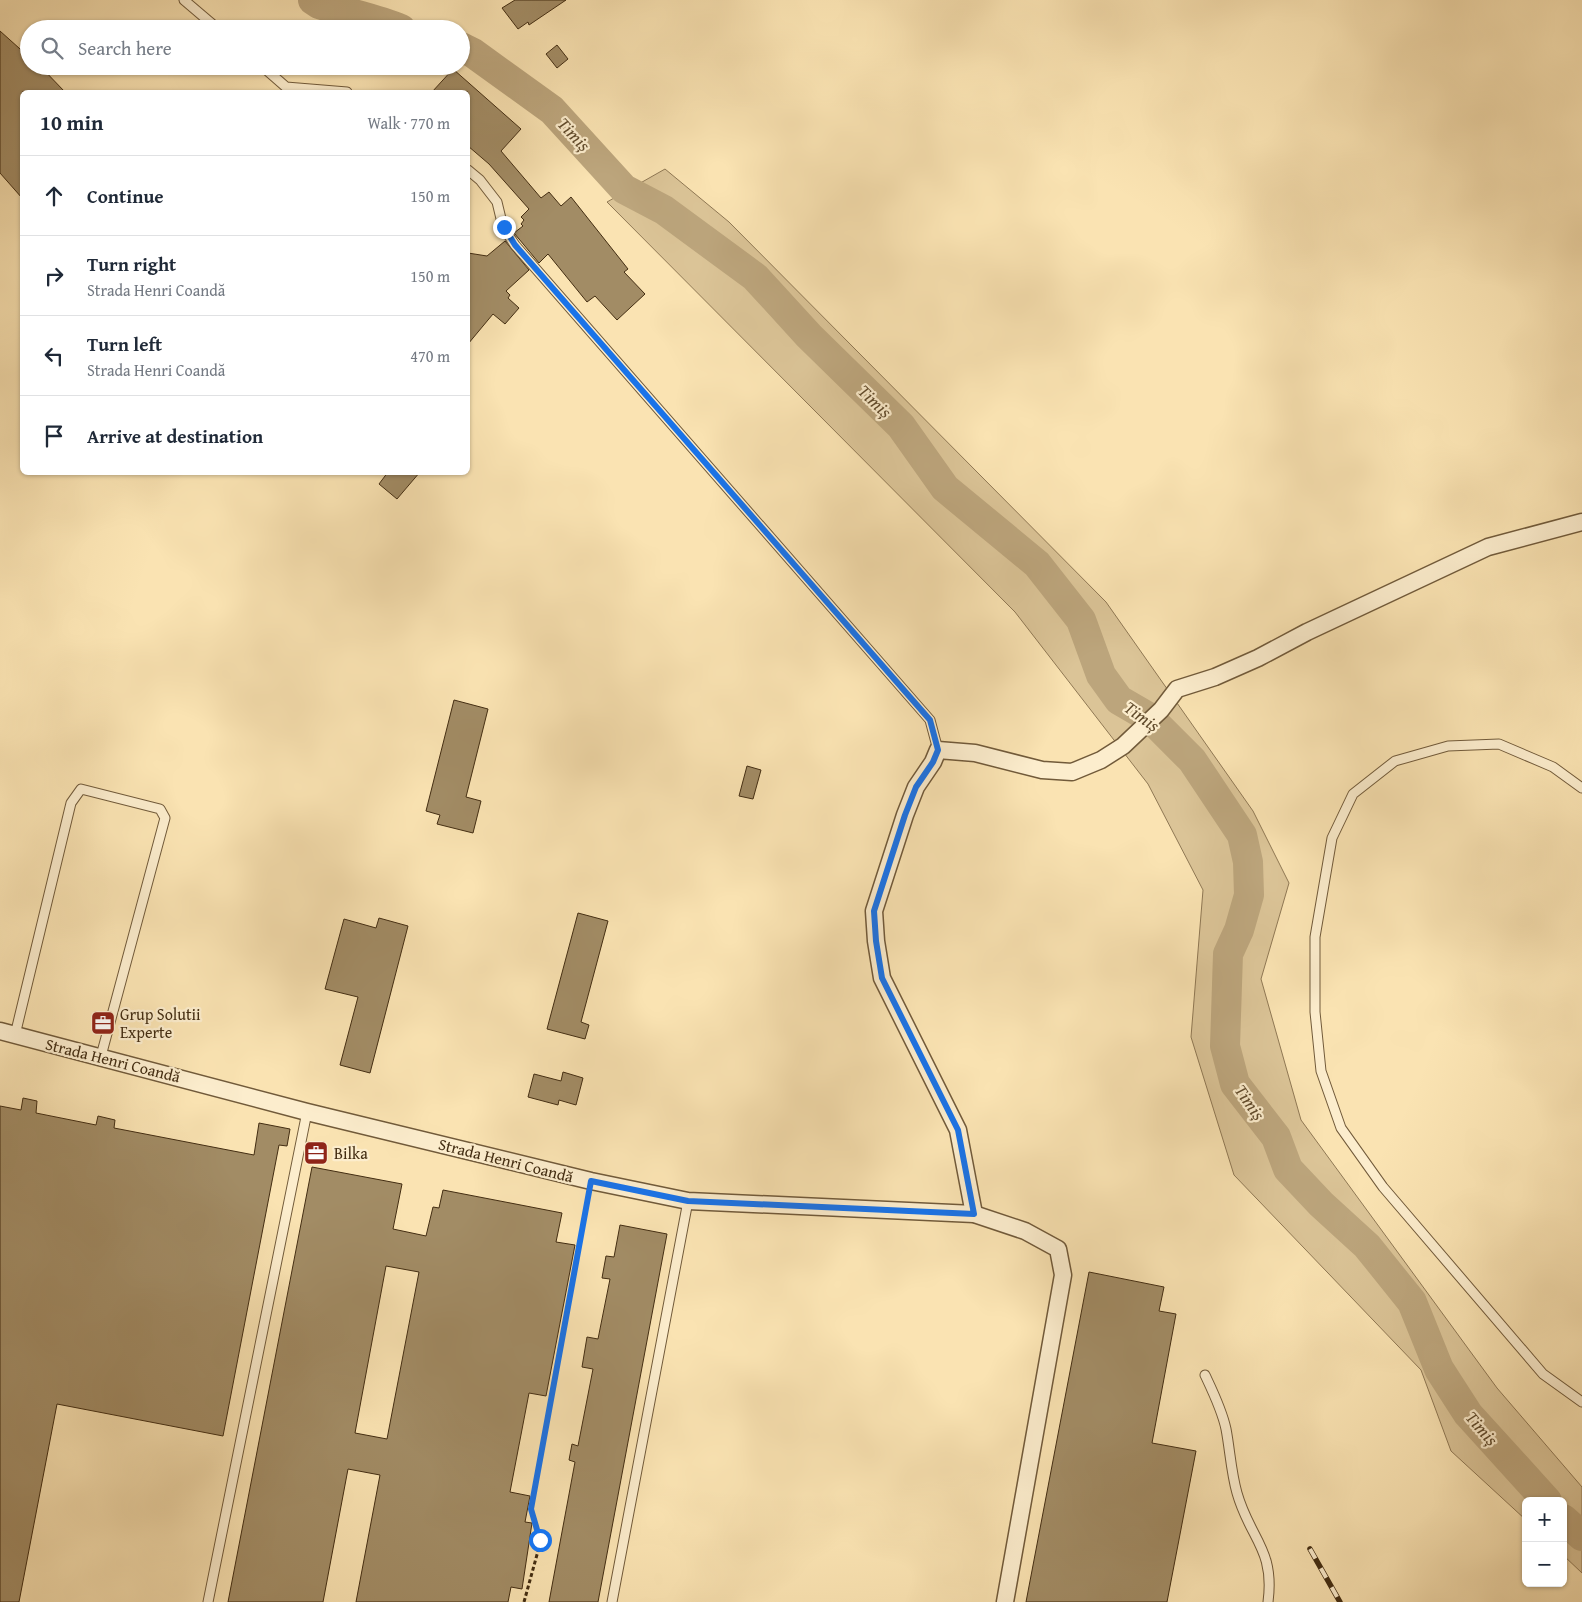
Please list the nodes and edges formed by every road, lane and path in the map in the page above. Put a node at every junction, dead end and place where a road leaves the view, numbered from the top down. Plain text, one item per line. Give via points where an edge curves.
1 (184, 0) edge
2 (207, 20) edge
3 (272, 75) edge
4 (323, 90) edge
5 (470, 172) edge
6 (1582, 522) edge
7 (938, 750) junction
8 (1582, 788) edge
9 (8, 1034) edge
10 (100, 1056) junction
11 (307, 1112) junction
12 (591, 1181) junction
13 (688, 1201) junction
14 (974, 1214) junction
15 (1205, 1375) dead end
16 (1582, 1402) edge
17 (208, 1602) edge
18 (524, 1602) edge
19 (612, 1602) edge
20 (1005, 1602) edge
21 (1268, 1602) edge

1 - 2 lane
3 - 4 lane via 286,87
5 - 7 lane via 497,202 504,227 515,245 930,720
6 - 7 street via 1488,548 1258,658 1177,689 1161,710 1124,746 1072,772 1042,770 975,753
7 - 14 street via 916,787 874,911 876,941 882,978 958,1130
8 - 16 lane via 1553,767 1498,744 1448,746 1395,760 1353,794 1332,838 1315,937 1315,1012 1322,1071 1340,1128 1382,1187 1543,1374
9 - 10 street, Strada Henri Coandă
9 - 10 lane via 71,802 81,789 160,809 165,818
10 - 11 street, Strada Henri Coandă
11 - 12 street, Strada Henri Coandă
11 - 17 lane
12 - 13 street, Strada Henri Coandă
12 - 18 path via 531,1509 540,1540
13 - 14 street, Strada Henri Coandă
13 - 19 lane
14 - 20 street, Strada Henri Coandă via 1025,1231 1058,1249 1063,1274
15 - 21 lane via 1225,1427 1236,1492 1269,1567

